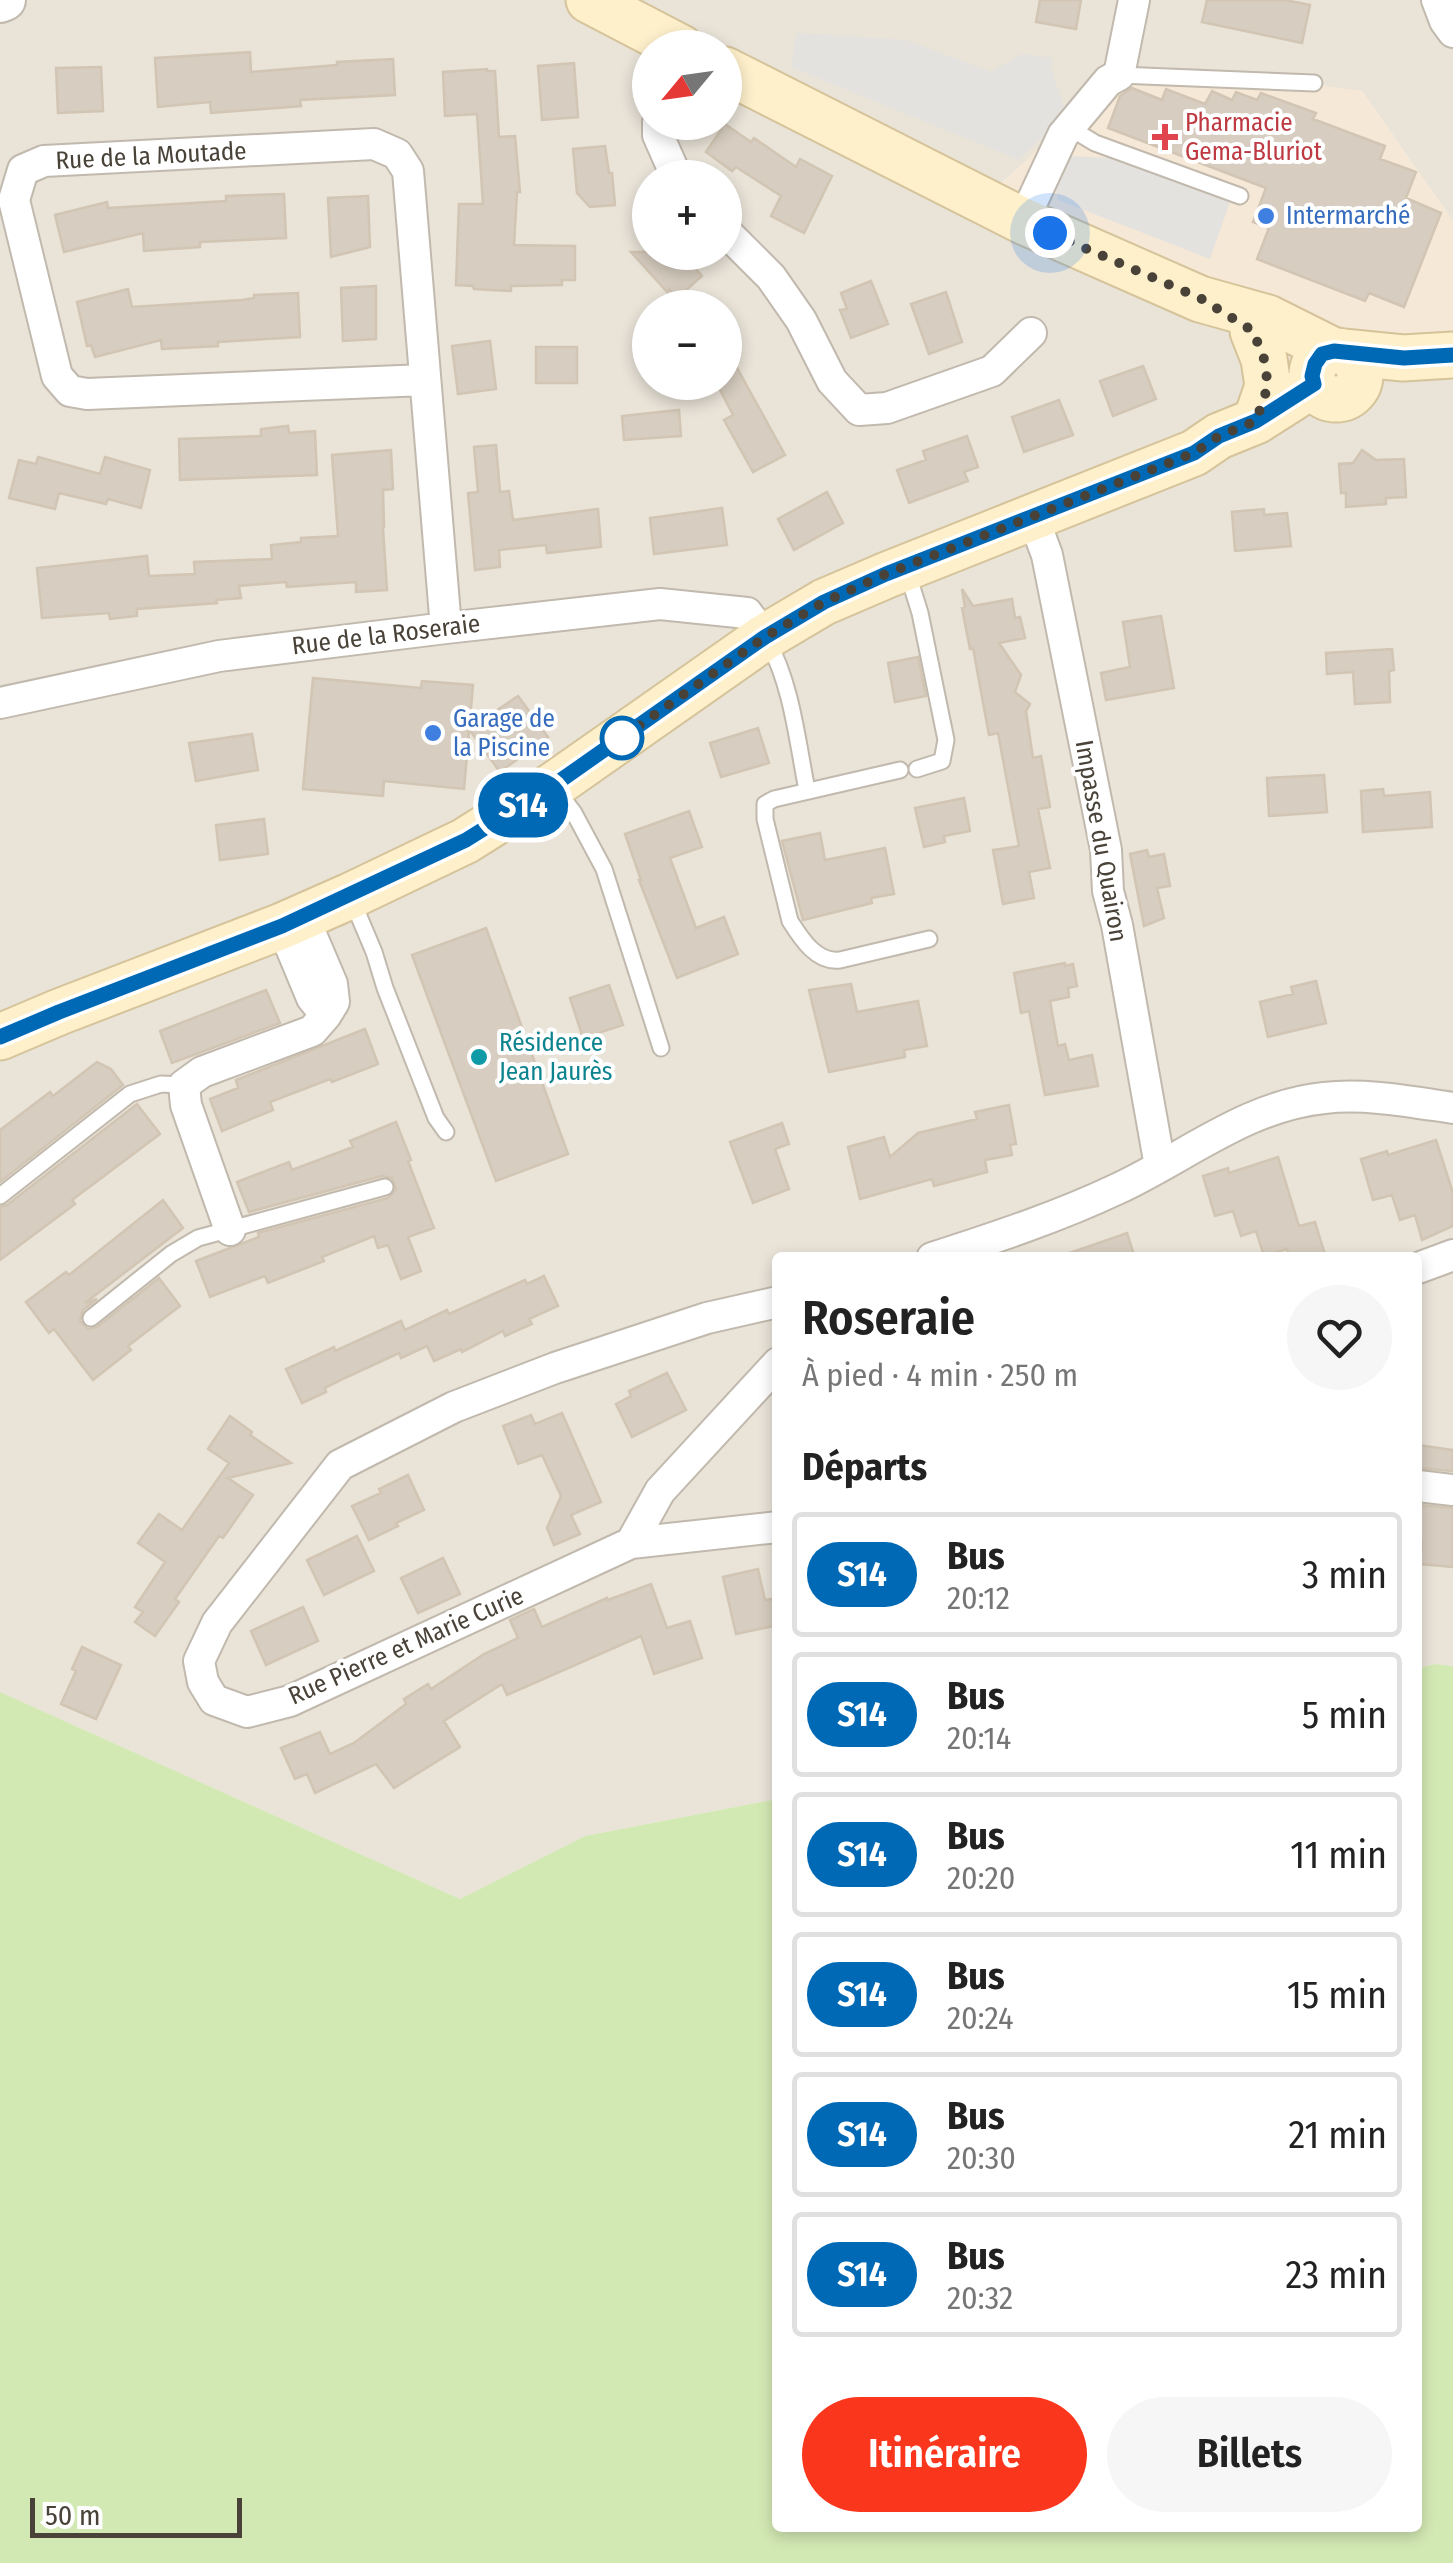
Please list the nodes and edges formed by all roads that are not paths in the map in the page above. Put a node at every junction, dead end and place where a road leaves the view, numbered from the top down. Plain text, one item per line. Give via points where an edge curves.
1 (589, 0) edge
2 (1134, 0) edge
3 (1436, 0) edge
4 (644, 30) edge
5 (1453, 32) edge
6 (1119, 74) junction
7 (742, 79) edge
8 (1314, 82) dead end
9 (1070, 128) junction
10 (1240, 196) dead end
11 (1023, 221) junction
12 (742, 247) edge
13 (1200, 298) junction
14 (1253, 331) junction
15 (1031, 333) dead end
16 (1453, 356) edge
17 (1453, 373) edge
18 (1331, 374) junction
19 (425, 380) junction
20 (1256, 421) junction
21 (1194, 453) junction
22 (1033, 517) junction
23 (906, 567) junction
24 (446, 628) junction
25 (765, 637) junction
26 (0, 703) edge
27 (554, 785) junction
28 (807, 790) junction
29 (350, 896) junction
30 (292, 921) junction
31 (928, 938) dead end
32 (0, 1038) edge
33 (662, 1048) dead end
34 (184, 1086) junction
35 (1453, 1108) edge
36 (446, 1132) dead end
37 (1160, 1166) junction
38 (385, 1187) dead end
39 (0, 1196) edge
40 (230, 1230) junction
41 (949, 1252) edge
42 (1453, 1255) edge
43 (1422, 1267) edge
44 (772, 1303) edge
45 (91, 1318) dead end
46 (772, 1370) edge
47 (1422, 1486) edge
48 (1453, 1490) edge
49 (772, 1528) edge
50 (632, 1543) junction

1 - 4 main road
2 - 6 street
3 - 5 street
6 - 8 lane
6 - 9 street
7 - 11 main road
9 - 10 lane
9 - 11 street
11 - 13 main road
12 - 15 street via 772,277 832,381 858,410 888,408 992,372
13 - 14 main road
13 - 18 main road via 1268,318
14 - 18 main road
14 - 20 main road via 1268,386
16 - 18 main road via 1404,358
17 - 18 main road via 1417,380
18 - 20 main road
18 - 21 main road via 1298,418 1265,436
19 - 19 street, Rue de la Moutade via 408,172 397,154 374,144 44,161 23,170 14,200 57,376 70,391
19 - 24 street, Rue de la Moutade
20 - 21 main road
21 - 22 main road
22 - 23 main road
22 - 37 street, Impasse du Quairon via 1047,555 1106,850
23 - 25 main road via 824,602
23 - 28 lane via 946,740 942,761
24 - 25 street, Rue de la Roseraie via 660,604 747,613
24 - 26 street, Rue de la Roseraie via 219,656
25 - 27 main road
25 - 28 lane via 785,681
27 - 29 main road via 466,840
27 - 33 lane via 604,869
28 - 31 lane via 765,804 790,922 799,936 828,962
29 - 30 main road
29 - 36 lane
30 - 32 main road
30 - 34 street via 312,998 326,1015 312,1031 202,1072
34 - 39 lane via 160,1084 130,1094
34 - 40 street
35 - 37 street via 1324,1098 1217,1132
37 - 41 street via 1044,1219
38 - 40 lane
40 - 45 lane via 171,1254
42 - 43 street
44 - 50 street, Rue Pierre et Marie Curie via 555,1368 454,1407 340,1465 217,1623 199,1661 204,1682 214,1700 247,1712 290,1701
46 - 50 street via 660,1491
47 - 48 street
49 - 50 street, Rue Pierre et Marie Curie

